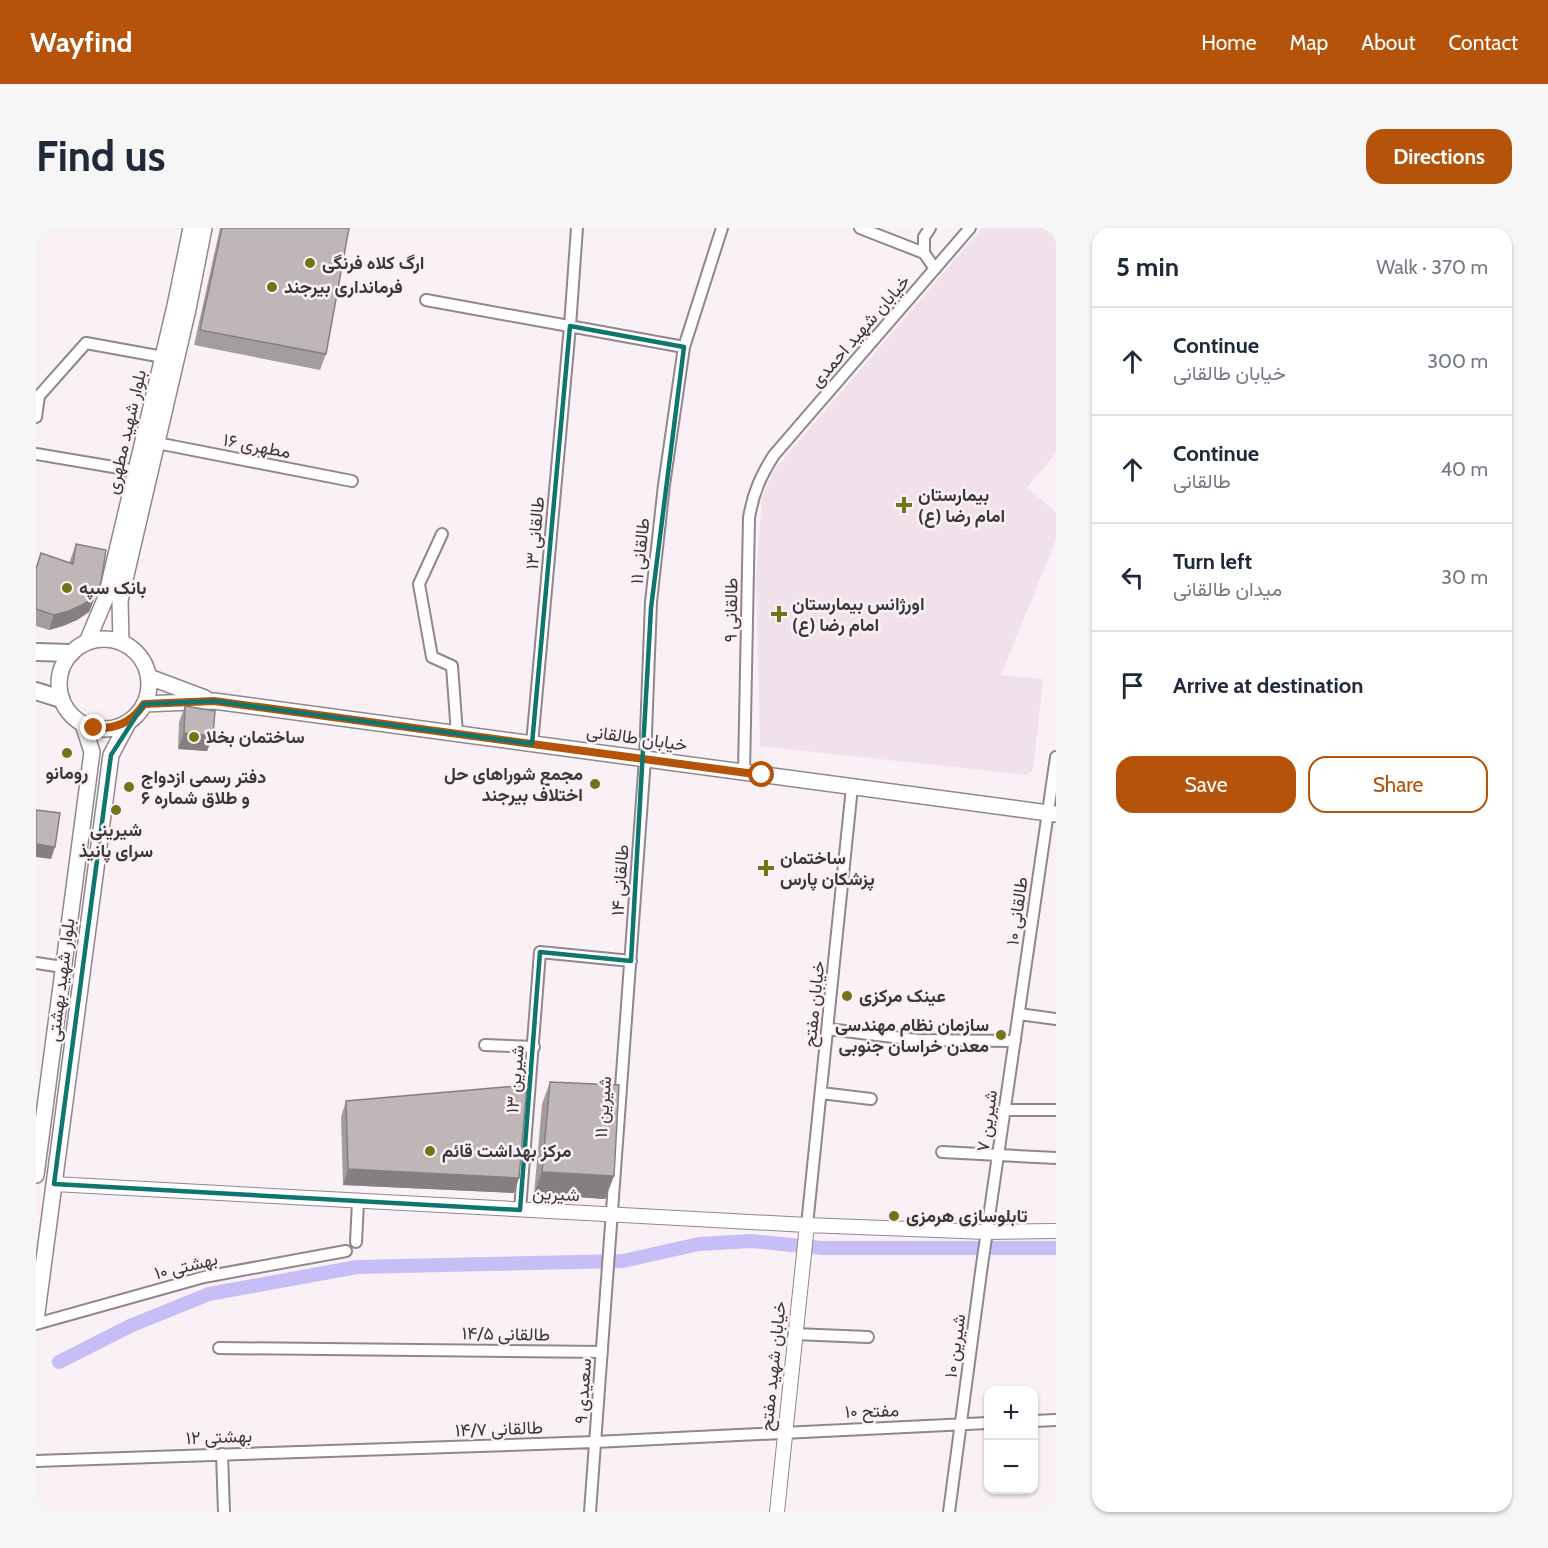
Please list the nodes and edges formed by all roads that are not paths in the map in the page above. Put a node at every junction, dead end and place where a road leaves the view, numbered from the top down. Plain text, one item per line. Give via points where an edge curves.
1 (191, 228) edge
2 (204, 228) edge
3 (577, 228) edge
4 (722, 228) edge
5 (860, 228) edge
6 (930, 228) edge
7 (970, 228) edge
8 (924, 254) junction
9 (935, 269) junction
10 (426, 300) dead end
11 (570, 326) junction
12 (684, 347) junction
13 (164, 357) junction
14 (36, 417) edge
15 (157, 443) junction
16 (36, 454) edge
17 (774, 455) joint
18 (137, 471) junction
19 (352, 481) dead end
20 (442, 534) dead end
21 (87, 642) junction
22 (121, 642) junction
23 (36, 652) edge
24 (71, 653) junction
25 (148, 677) junction
26 (36, 691) edge
27 (61, 699) junction
28 (214, 701) junction
29 (144, 704) junction
30 (129, 721) junction
31 (83, 724) junction
32 (457, 734) junction
33 (532, 744) junction
34 (1056, 757) edge
35 (645, 759) junction
36 (744, 772) junction
37 (852, 787) junction
38 (1052, 814) edge
39 (631, 961) junction
40 (36, 963) edge
41 (63, 967) junction
42 (628, 1003) joint
43 (1019, 1014) junction
44 (1056, 1019) edge
45 (828, 1029) junction
46 (1015, 1041) junction
47 (485, 1045) dead end
48 (534, 1047) junction
49 (821, 1093) junction
50 (871, 1098) dead end
51 (1005, 1110) junction
52 (1056, 1110) edge
53 (942, 1152) dead end
54 (998, 1155) junction
55 (1056, 1158) edge
56 (36, 1175) edge
57 (54, 1184) junction
58 (358, 1202) junction
59 (520, 1210) junction
60 (612, 1214) junction
61 (807, 1225) junction
62 (1056, 1231) edge
63 (987, 1232) junction
64 (356, 1242) dead end
65 (610, 1244) joint
66 (346, 1251) dead end
67 (981, 1272) joint
68 (36, 1322) edge
69 (794, 1334) junction
70 (868, 1337) dead end
71 (219, 1348) dead end
72 (602, 1352) junction
73 (1056, 1420) edge
74 (1038, 1421) edge
75 (984, 1423) edge
76 (961, 1424) junction
77 (785, 1432) junction
78 (693, 1437) joint
79 (595, 1442) junction
80 (403, 1449) joint
81 (222, 1454) junction
82 (36, 1461) edge
83 (224, 1512) edge
84 (590, 1512) edge
85 (777, 1512) edge
86 (949, 1512) edge

1 - 13 main road, بلوار شهید مطهری
2 - 15 main road, بلوار شهید مطهری
3 - 11 street, طالقانی ۱۳
4 - 12 street, طالقانی ۱۱
5 - 8 street
6 - 8 street via 924,237
7 - 9 street, خیابان شهید احمدی
8 - 9 street
9 - 17 street, خیابان شهید احمدی
10 - 11 street
11 - 12 street
11 - 33 street, طالقانی ۱۳
12 - 35 street, طالقانی ۱۱ via 651,608
13 - 14 street via 86,343 39,396
13 - 18 main road, بلوار شهید مطهری
15 - 19 street, مطهری ۱۶
15 - 22 main road, بلوار شهید مطهری via 120,601
16 - 18 street
17 - 36 street, طالقانی ۹ via 752,495 749,518
18 - 21 main road, بلوار شهید مطهری via 106,597
20 - 32 street via 419,584 432,657 452,666
21 - 22 main road
21 - 24 main road
22 - 25 main road via 140,656
23 - 24 main road
24 - 27 main road via 59,675
25 - 28 main road
25 - 29 main road
26 - 27 main road
27 - 31 main road
28 - 29 main road
28 - 32 main road, خیابان طالقانی
29 - 30 main road
30 - 31 main road via 106,729
30 - 57 main road, بلوار شهید بهشتی via 111,755
31 - 41 main road, بلوار شهید بهشتی via 92,752
32 - 33 main road, خیابان طالقانی
33 - 35 main road, خیابان طالقانی
34 - 38 street, طالقانی ۱۰
35 - 36 main road, خیابان طالقانی
35 - 39 street, طالقانی ۱۴
36 - 37 main road, خیابان طالقانی
37 - 38 main road, خیابان طالقانی
37 - 45 street, خیابان مفتح
38 - 43 street, طالقانی ۱۰
39 - 42 street, طالقانی ۱۴
39 - 48 street, شیرین ۱۳ via 540,952
40 - 41 street
41 - 56 main road, بلوار شهید بهشتی
42 - 60 street, شیرین ۱۱
43 - 44 street
43 - 46 street, شیرین ۷
45 - 46 street via 918,1040
45 - 49 street, خیابان مفتح
46 - 51 street, شیرین ۷
47 - 48 street
48 - 59 street, شیرین ۱۳
49 - 50 street
49 - 61 street, خیابان مفتح
51 - 52 street
51 - 54 street, شیرین ۷
53 - 54 street
54 - 55 street
54 - 63 street, شیرین ۷
57 - 58 street, شیرین
57 - 68 main road, بلوار شهید بهشتی
58 - 59 street, شیرین
58 - 64 street
59 - 60 street, شیرین
60 - 61 street, شیرین
60 - 65 street, شیرین ۱۱
61 - 63 street, شیرین
61 - 69 street, خیابان شهید مفتح
62 - 63 street, شیرین
63 - 67 street, شیرین ۷
65 - 72 street, سعیدی ۹
66 - 68 street, بهشتی ۱۰ via 204,1277
67 - 76 street, شیرین ۱۰
69 - 70 street
69 - 77 street, خیابان شهید مفتح
71 - 72 street, طالقانی ۱۴/۵
72 - 79 street, سعیدی ۹
73 - 74 street
75 - 76 street, مفتح ۱۰
76 - 77 street, مفتح ۱۰
76 - 86 street, شیرین ۱۰
77 - 78 street, مفتح ۱۰
77 - 85 street, خیابان شهید مفتح
78 - 79 street, طالقانی ۱۴/۷
79 - 80 street, طالقانی ۱۴/۷
79 - 84 street, سعیدی ۹
80 - 81 street, بهشتی ۱۲
81 - 82 street, بهشتی ۱۲
81 - 83 street

